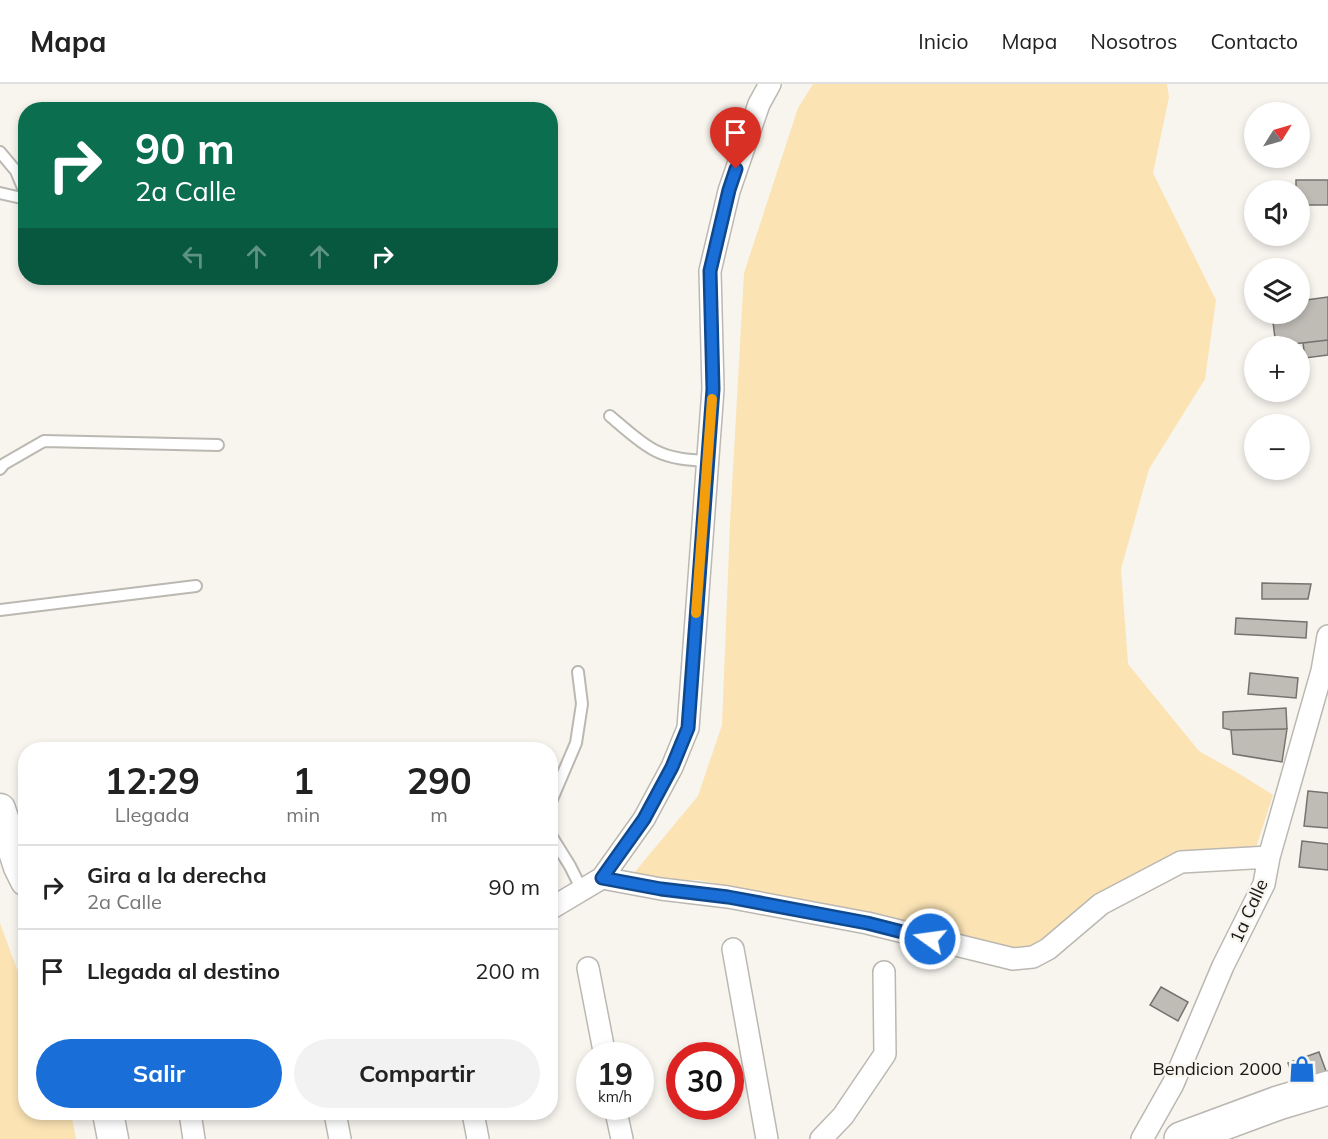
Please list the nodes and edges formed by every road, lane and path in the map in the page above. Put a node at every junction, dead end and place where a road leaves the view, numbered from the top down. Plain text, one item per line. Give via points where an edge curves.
1 (770, 84) edge
2 (0, 152) edge
3 (18, 176) edge
4 (0, 193) edge
5 (18, 196) edge
6 (610, 416) dead end
7 (218, 445) dead end
8 (707, 461) junction
9 (0, 469) edge
10 (196, 586) dead end
11 (0, 610) edge
12 (1328, 636) edge
13 (1325, 671) edge
14 (578, 672) dead end
15 (558, 785) edge
16 (0, 808) edge
17 (558, 847) edge
18 (1269, 857) junction
19 (18, 864) edge
20 (602, 878) junction
21 (582, 890) junction
22 (558, 904) edge
23 (733, 949) dead end
24 (588, 968) dead end
25 (884, 972) dead end
26 (602, 1042) edge
27 (1328, 1088) edge
28 (109, 1120) edge
29 (191, 1120) edge
30 (336, 1120) edge
31 (474, 1120) edge
32 (618, 1120) edge
33 (113, 1139) edge
34 (194, 1139) edge
35 (340, 1139) edge
36 (478, 1139) edge
37 (622, 1139) edge
38 (768, 1139) edge
39 (821, 1139) edge
40 (1142, 1139) edge
41 (1181, 1139) edge

1 - 8 street via 759,104 729,190 710,271 713,389
2 - 3 lane
4 - 5 lane
6 - 8 lane via 655,451
7 - 9 lane via 44,441
8 - 20 street via 688,728 644,819
10 - 11 lane
12 - 13 street, 1a Calle
13 - 18 street, 1a Calle
14 - 15 lane via 582,704 576,743
16 - 19 main road
17 - 21 lane
18 - 20 street via 1181,862 1101,904 1048,949 1033,957 1013,959 867,923
18 - 40 street, 1a Calle via 1264,884 1223,966 1173,1084
20 - 21 street
21 - 22 street
23 - 38 street
24 - 26 street
25 - 39 street via 885,1054 843,1116
27 - 41 main road
28 - 33 main road
29 - 34 street
30 - 35 street
31 - 36 street
32 - 37 street

